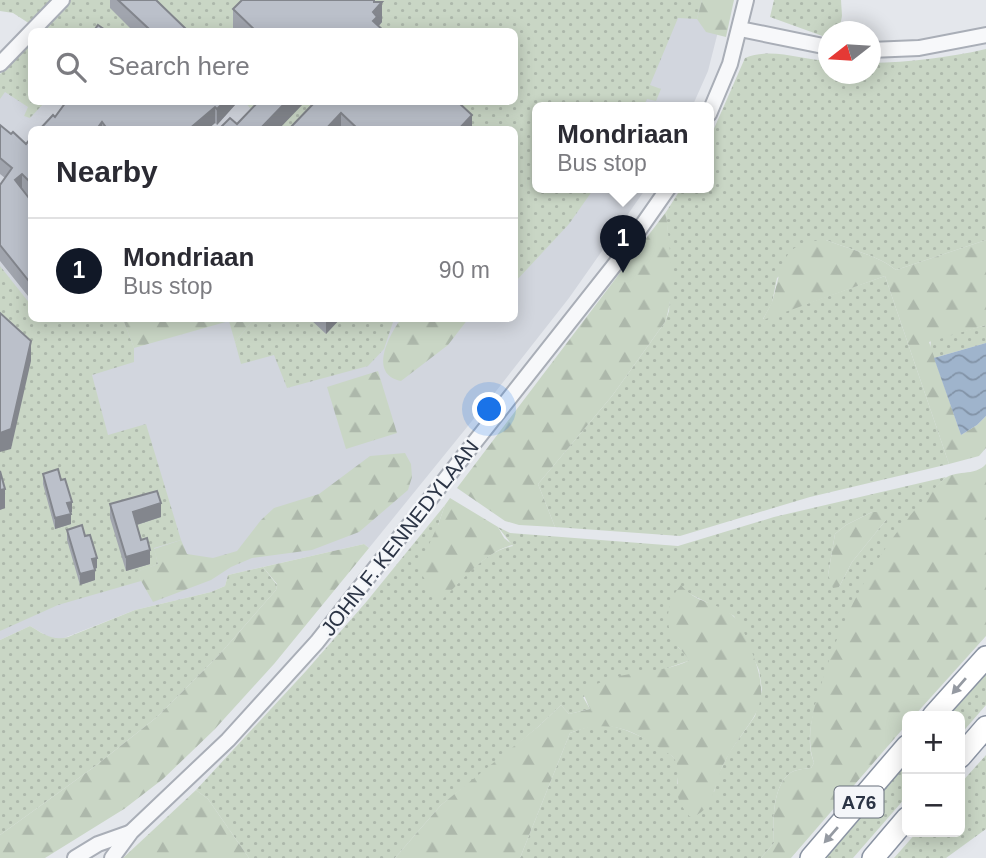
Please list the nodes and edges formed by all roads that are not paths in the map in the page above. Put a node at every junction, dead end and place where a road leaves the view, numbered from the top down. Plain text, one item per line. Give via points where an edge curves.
1 (62, 0) edge
2 (746, 0) edge
3 (35, 28) edge
4 (740, 29) junction
5 (28, 35) edge
6 (986, 35) edge
7 (818, 45) edge
8 (881, 50) edge
9 (0, 64) edge
10 (714, 102) edge
11 (665, 193) edge
12 (986, 656) edge
13 (937, 711) edge
14 (986, 727) edge
15 (965, 751) edge
16 (902, 752) edge
17 (902, 824) edge
18 (131, 832) junction
19 (75, 858) edge
20 (112, 858) edge
21 (811, 858) edge
22 (873, 858) edge

1 - 3 street
2 - 4 street
4 - 7 street
4 - 10 street
5 - 9 street
6 - 8 street via 919,48
11 - 18 street, JOHN F. KENNEDYLAAN via 617,263 317,642 228,740
12 -> 13 highway
14 - 15 highway
16 -> 21 highway, A76
17 - 22 highway, A76
18 - 19 street, JOHN F. KENNEDYLAAN
18 - 20 street, JOHN F. KENNEDYLAAN

